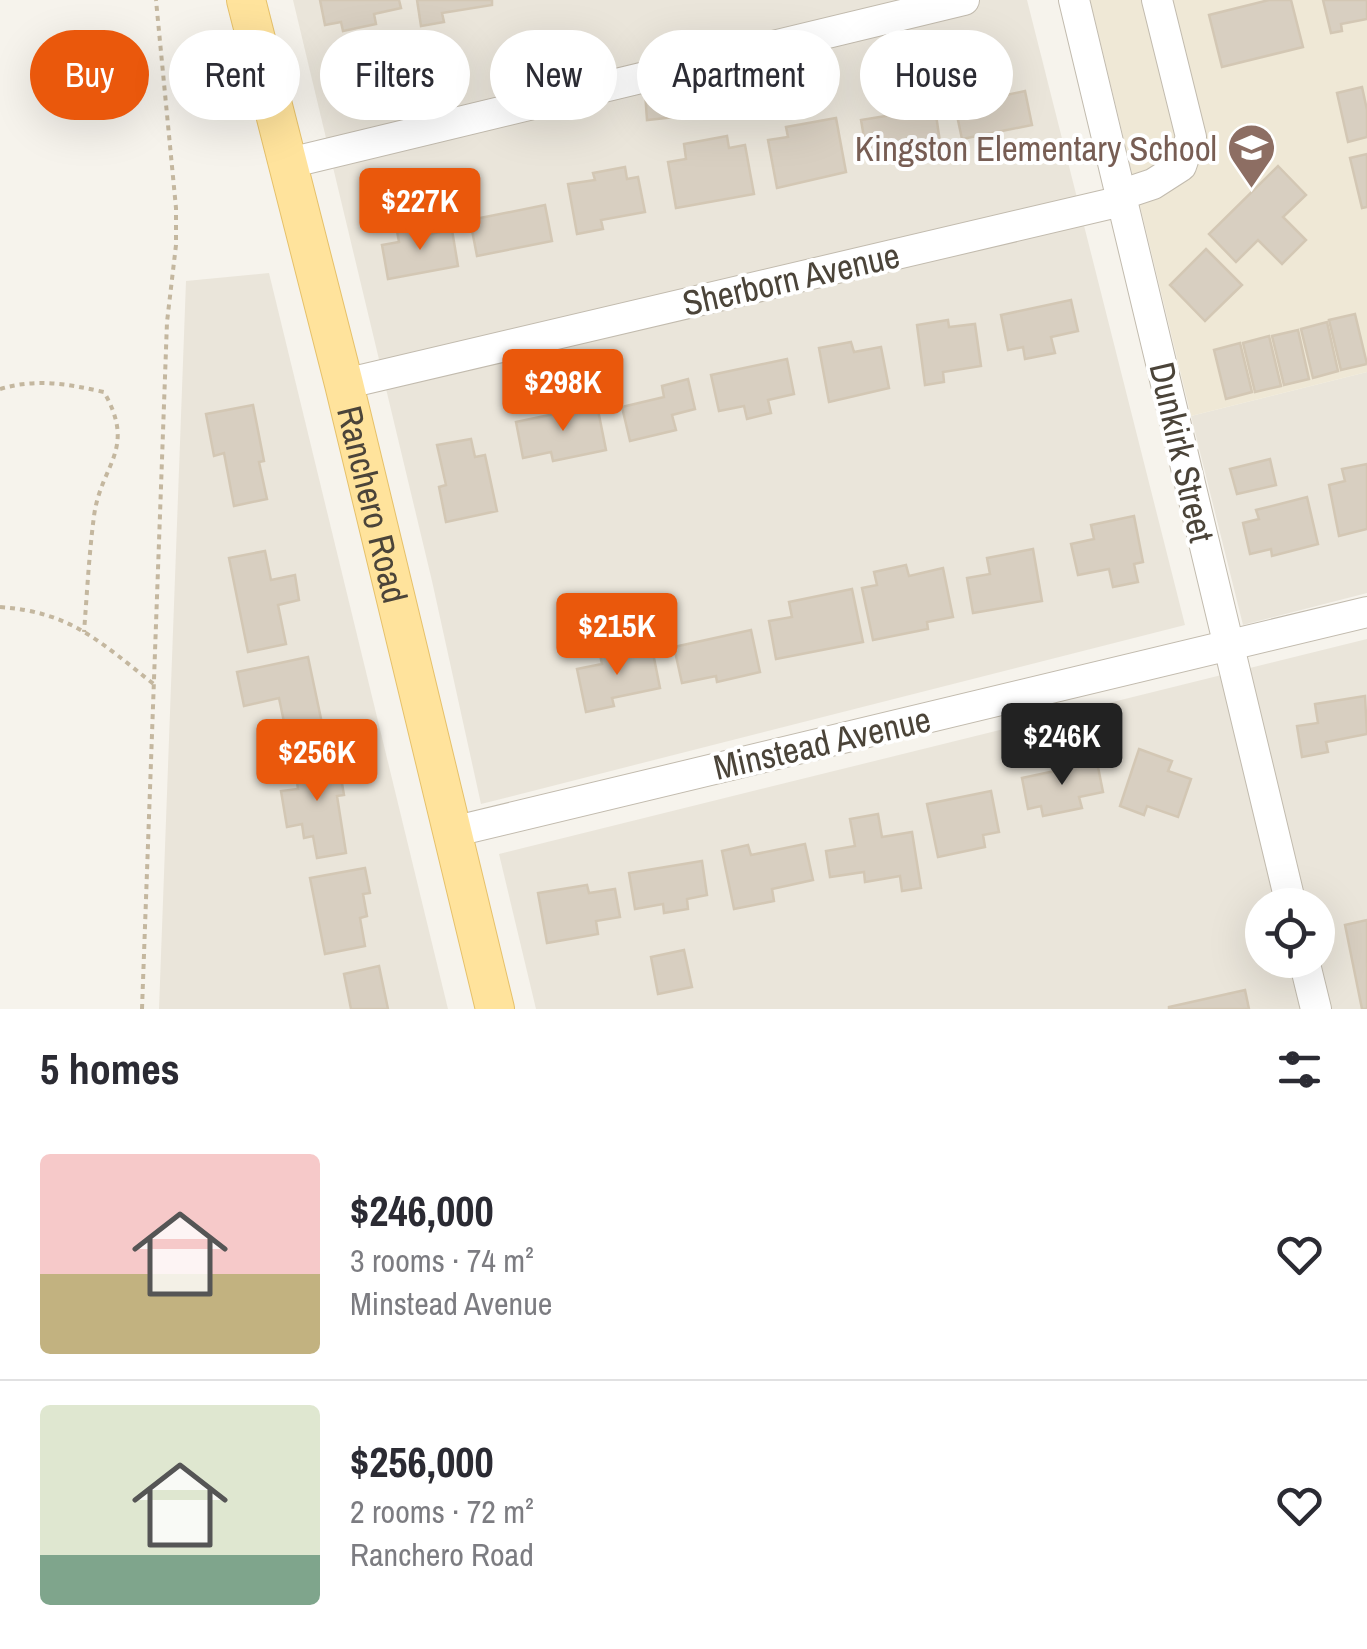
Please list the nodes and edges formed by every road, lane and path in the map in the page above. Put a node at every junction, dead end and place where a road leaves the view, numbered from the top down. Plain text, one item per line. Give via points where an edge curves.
1 (156, 0) edge
2 (246, 0) edge
3 (964, 0) edge
4 (1074, 0) edge
5 (1158, 0) edge
6 (285, 164) junction
7 (1121, 198) junction
8 (344, 384) junction
9 (0, 388) edge
10 (0, 607) edge
11 (1367, 612) edge
12 (84, 632) junction
13 (1228, 645) junction
14 (155, 685) junction
15 (452, 832) junction
16 (1287, 888) edge
17 (1308, 978) edge
18 (142, 1009) edge
19 (495, 1009) edge
20 (1316, 1009) edge

1 - 14 path via 176,245 167,322
2 - 6 main road, Ranchero Road
3 - 6 street
4 - 7 street, Dunkirk Street
5 - 7 street, Sherborn Avenue via 1191,136 1181,166
6 - 8 main road, Ranchero Road
7 - 8 street, Sherborn Avenue
7 - 13 street, Dunkirk Street
8 - 15 main road, Ranchero Road
9 - 12 path via 52,381 104,392 116,413 119,438 94,511
10 - 12 path via 37,610
11 - 13 street, Minstead Avenue
12 - 14 path
13 - 15 street, Minstead Avenue
13 - 16 street, Dunkirk Street
14 - 18 path
15 - 19 main road, Ranchero Road
17 - 20 street

